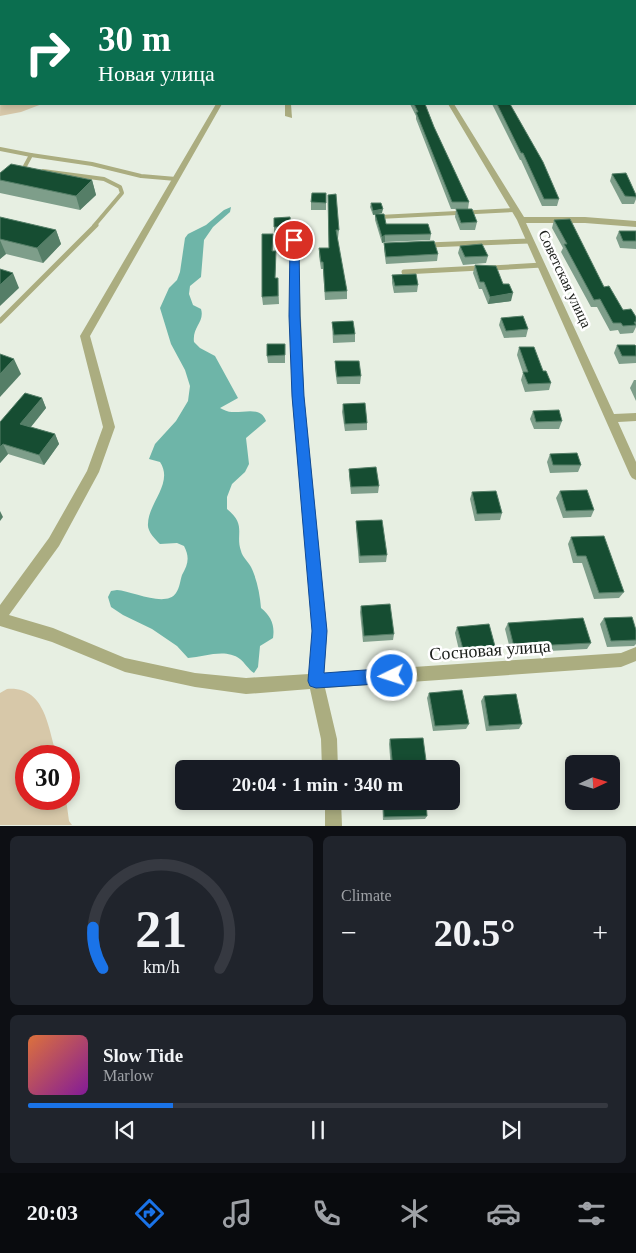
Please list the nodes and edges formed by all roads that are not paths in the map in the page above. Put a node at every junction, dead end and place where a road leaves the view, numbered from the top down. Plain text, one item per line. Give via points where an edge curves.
1 (218, 105) edge
2 (288, 105) edge
3 (453, 105) edge
4 (289, 116) dead end
5 (0, 149) edge
6 (31, 155) junction
7 (176, 179) junction
8 (514, 210) junction
9 (376, 217) edge
10 (521, 220) junction
11 (636, 224) edge
12 (294, 240) dead end
13 (530, 241) junction
14 (424, 245) edge
15 (542, 265) junction
16 (404, 272) edge
17 (0, 321) edge
18 (636, 417) edge
19 (611, 418) junction
20 (636, 475) edge
21 (0, 617) edge
22 (636, 654) edge
23 (316, 681) junction
24 (330, 760) edge
25 (333, 810) edge
26 (334, 826) edge

1 - 7 street
2 - 4 street
3 - 8 street, Советская улица
5 - 6 lane
6 - 7 lane via 92,164 141,176
6 - 17 lane via 24,168 104,179 120,187 122,193 105,216
7 - 21 street via 84,336 109,427 93,472 54,542
8 - 9 lane
8 - 10 street, Советская улица
10 - 11 street
10 - 13 street, Советская улица
12 - 23 street via 298,396 320,631
13 - 14 lane
13 - 15 street, Советская улица
15 - 16 lane
15 - 19 street, Советская улица
18 - 19 street
19 - 20 street, Советская улица
21 - 23 street, Сосновая улица via 125,665 195,680 246,686
22 - 23 street, Сосновая улица via 621,660
23 - 24 street via 329,739
25 - 26 street

